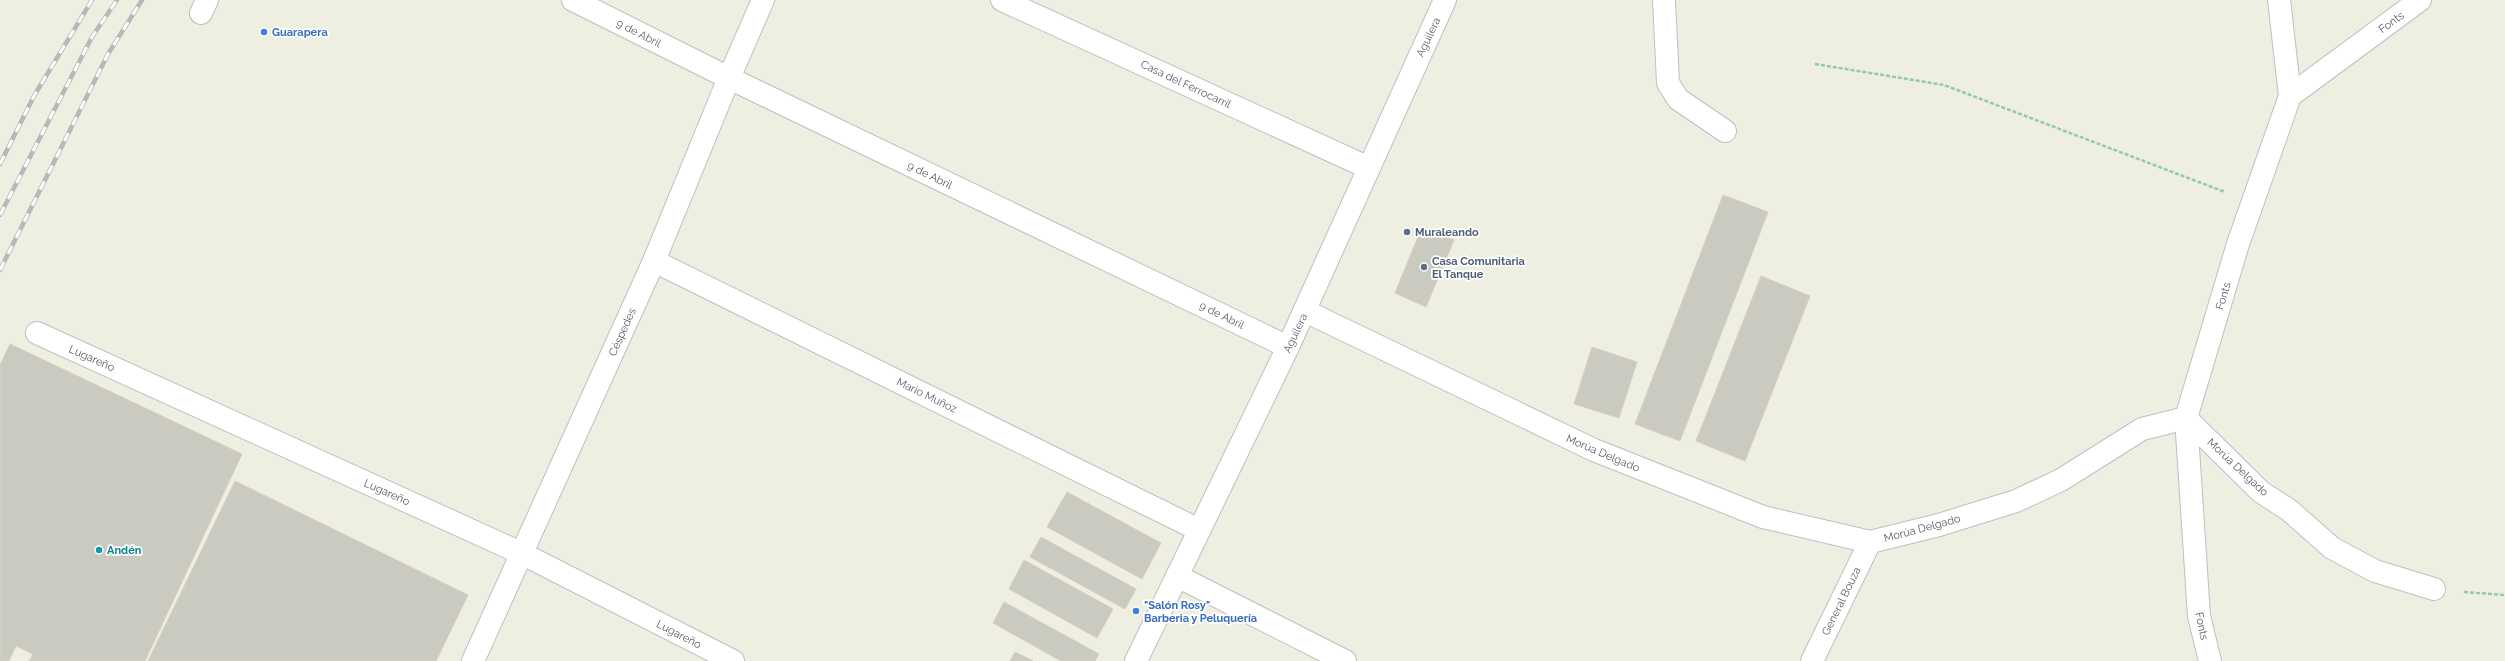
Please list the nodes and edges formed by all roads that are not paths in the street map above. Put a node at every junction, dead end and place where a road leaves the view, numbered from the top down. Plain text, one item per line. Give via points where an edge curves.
1 (573, 0) edge
2 (763, 0) edge
3 (1002, 0) edge
4 (1445, 0) edge
5 (1664, 0) edge
6 (2279, 0) edge
7 (2420, 0) edge
8 (729, 78) junction
9 (2290, 96) junction
10 (1725, 131) dead end
11 (1369, 168) junction
12 (654, 261) junction
13 (1305, 311) junction
14 (38, 333) dead end
15 (1288, 348) junction
16 (2186, 418) junction
17 (1199, 530) junction
18 (1870, 542) junction
19 (523, 554) junction
20 (1176, 576) junction
21 (2434, 589) road end
22 (473, 661) edge
23 (733, 661) edge
24 (1136, 661) edge
25 (1345, 661) edge
26 (1812, 661) edge
27 (2210, 661) edge

1 - 8 street, 9 de Abril
2 - 8 street, Céspedes
3 - 11 street, Casa del Ferrocarril
4 - 11 street, Aguilera
5 - 10 street via 1668,83 1678,99
6 - 9 street
7 - 9 street, Fonts
8 - 12 street, Céspedes
8 - 15 street, 9 de Abril
9 - 16 street, Fonts via 2253,202
11 - 13 street, Aguilera
12 - 17 street, Mario Muñoz
12 - 19 street, Céspedes
13 - 15 street, Aguilera
13 - 18 street, Morúa Delgado via 1594,450 1763,517
14 - 19 street, Lugareño
15 - 17 street, Aguilera
16 - 18 street, Morúa Delgado via 2142,429 2061,480 2016,501 1939,525
16 - 21 street, Morúa Delgado via 2261,492 2289,510 2332,548 2375,571
16 - 27 street, Fonts via 2198,616
17 - 20 street, Aguilera
18 - 26 street, General Bouza
19 - 22 street, Céspedes
19 - 23 street, Lugareño
20 - 24 street, Aguilera
20 - 25 street

